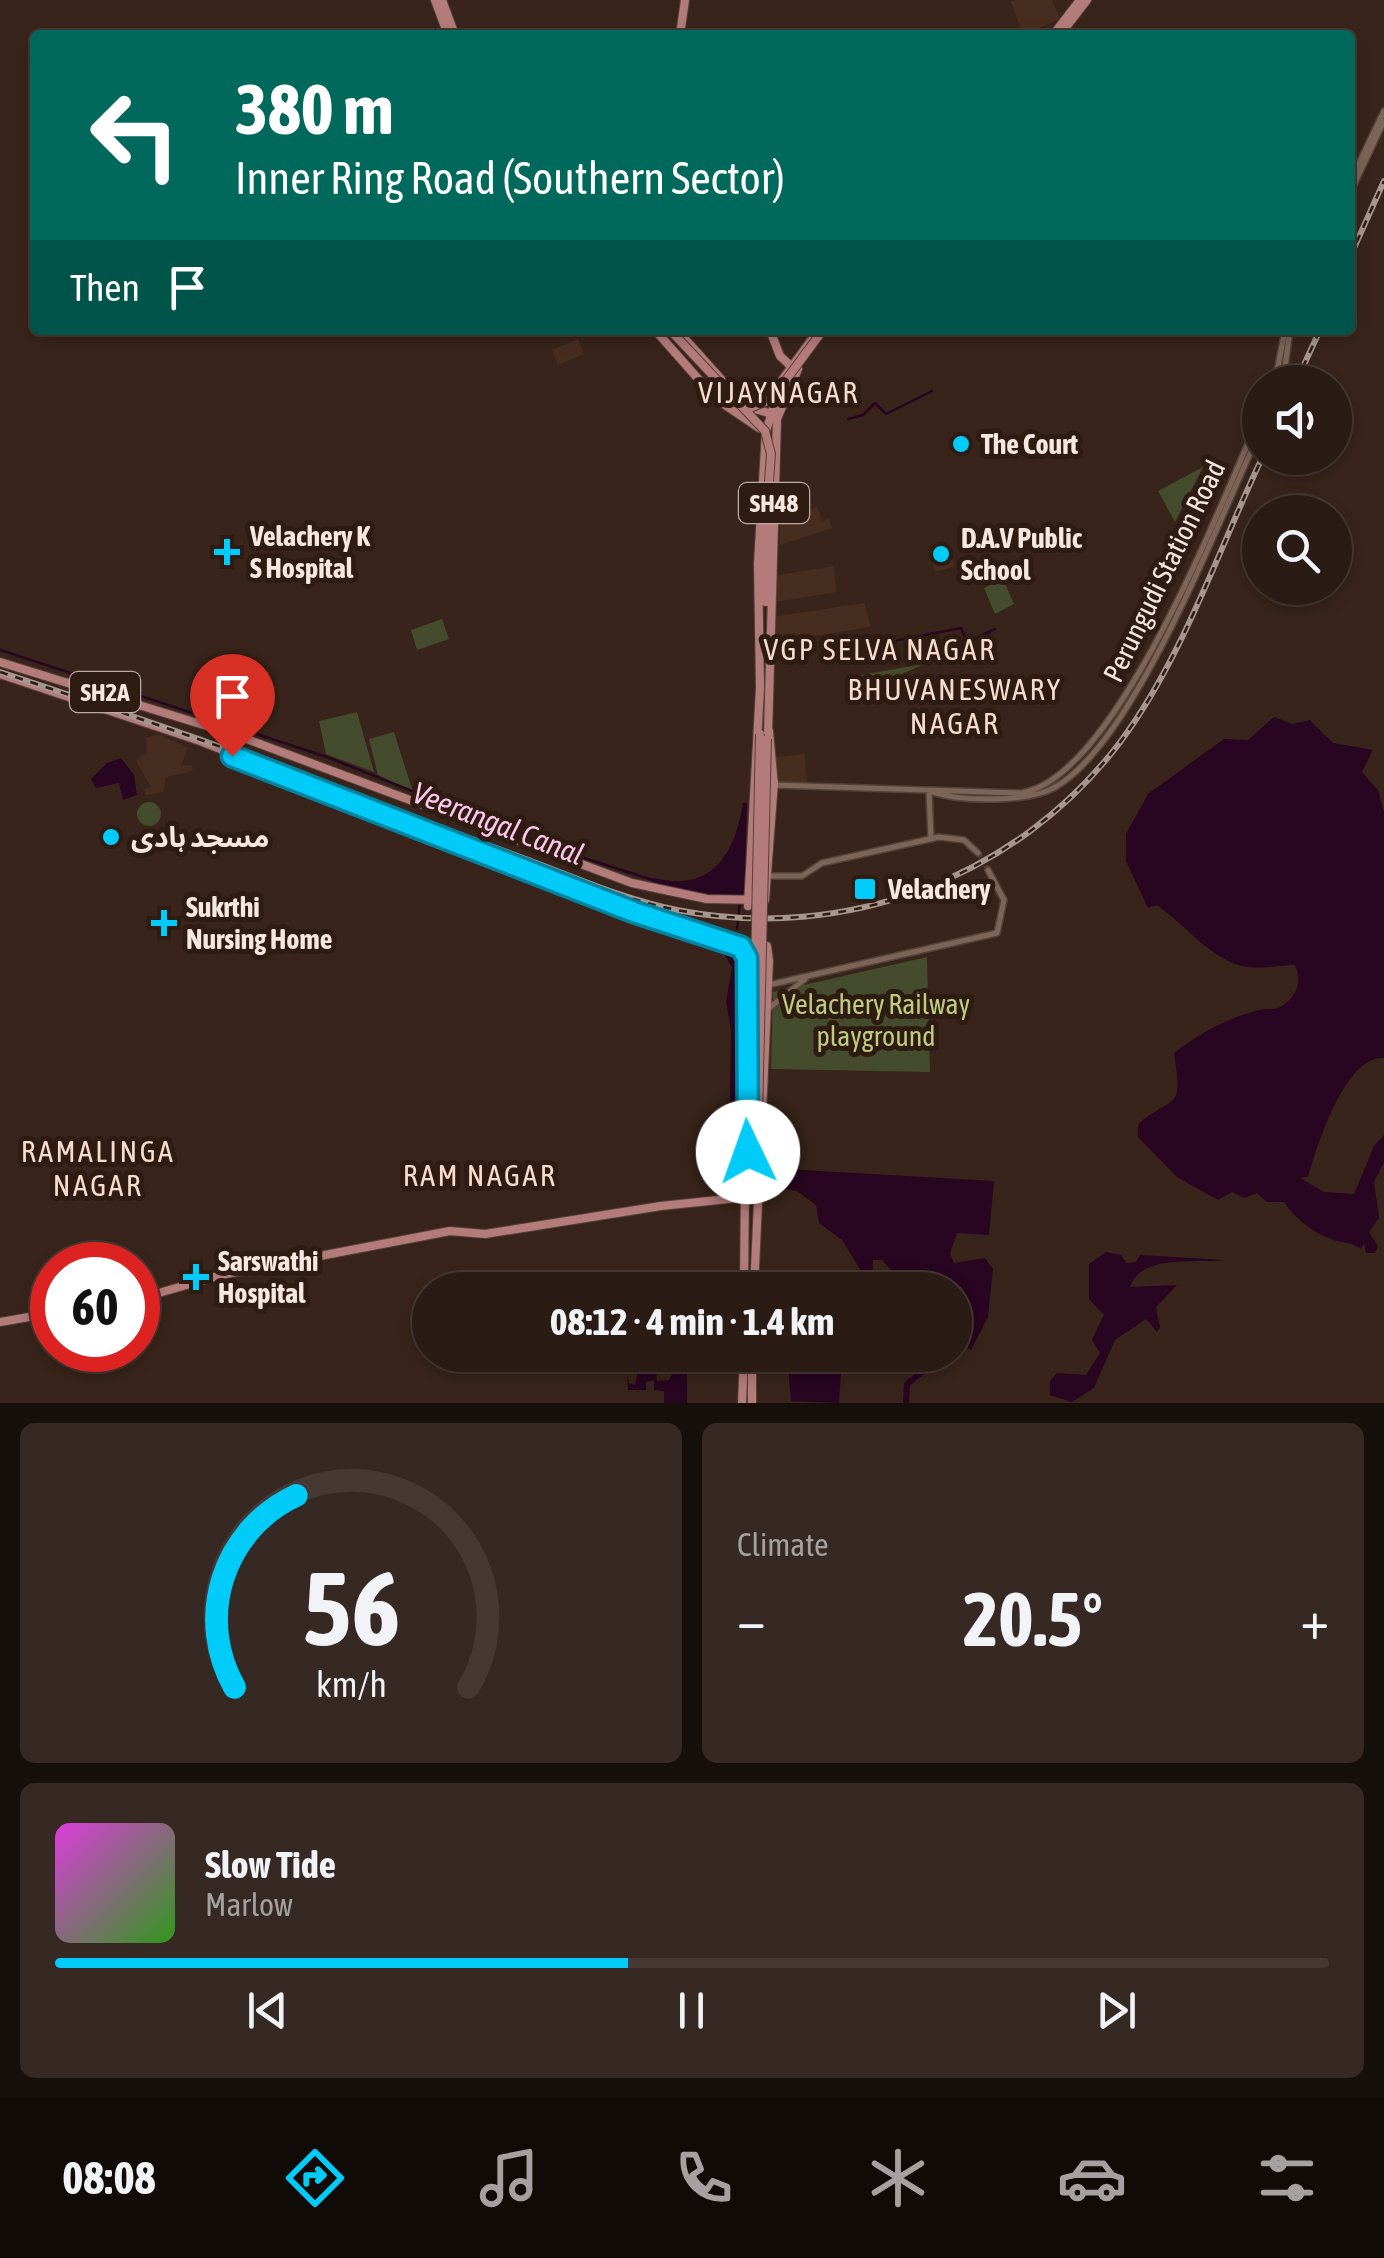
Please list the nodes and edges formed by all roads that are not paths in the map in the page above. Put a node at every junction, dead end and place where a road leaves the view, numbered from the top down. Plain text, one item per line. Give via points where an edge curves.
1 (438, 0) edge
2 (685, 0) edge
3 (1084, 0) edge
4 (449, 30) edge
5 (681, 30) edge
6 (1060, 30) edge
7 (1384, 112) edge
8 (1384, 121) edge
9 (1355, 172) edge
10 (1355, 186) edge
11 (662, 335) edge
12 (663, 335) edge
13 (678, 335) edge
14 (679, 335) edge
15 (772, 335) edge
16 (818, 335) edge
17 (819, 335) edge
18 (1287, 335) edge
19 (1288, 335) edge
20 (1279, 365) edge
21 (1285, 365) edge
22 (794, 368) junction
23 (770, 410) junction
24 (765, 441) junction
25 (1242, 455) edge
26 (776, 467) junction
27 (763, 468) junction
28 (1242, 470) edge
29 (769, 641) junction
30 (0, 662) edge
31 (0, 674) edge
32 (208, 730) junction
33 (763, 732) junction
34 (1099, 741) junction
35 (202, 742) junction
36 (773, 784) junction
37 (928, 791) junction
38 (930, 839) junction
39 (978, 853) tunnel mouth
40 (988, 870) tunnel mouth
41 (769, 876) junction
42 (742, 904) junction
43 (740, 944) junction
44 (812, 974) junction
45 (768, 985) junction
46 (768, 1009) junction
47 (753, 1118) junction
48 (761, 1126) junction
49 (752, 1163) junction
50 (749, 1188) junction
51 (662, 1206) junction
52 (468, 1232) junction
53 (745, 1272) edge
54 (753, 1272) edge
55 (220, 1275) junction
56 (160, 1292) edge
57 (30, 1315) edge
58 (0, 1321) edge
59 (743, 1372) edge
60 (752, 1372) edge
61 (742, 1403) edge
62 (752, 1403) edge

1 - 4 main road
2 - 5 main road
3 - 6 main road
7 - 9 street
8 - 10 street
11 - 24 main road via 716,398 753,423
12 - 17 main road, bridge via 721,399 747,410 776,396
13 - 29 main road, bridge via 770,443
14 - 23 main road via 745,404
15 - 22 main road
16 - 22 main road
18 - 20 street
19 - 21 street
22 - 23 main road, SH48
22 - 26 main road, SH48 via 777,414
23 - 24 main road, SH48
24 - 27 main road, SH48
25 - 34 street, Perungudi Station Road via 1146,662
26 - 27 main road
26 - 29 main road, SH48
27 - 33 main road, SH48
28 - 34 street, Perungudi Station Road via 1152,663
29 - 33 main road, SH48
30 - 32 main road, SH2A
31 - 35 main road, SH2A
32 - 35 main road
32 - 42 main road, SH2A via 630,886
33 - 36 main road
33 - 42 main road
33 - 47 main road, SH48, bridge
34 - 37 street via 1054,788 1023,797
35 - 43 main road, SH2A via 460,846
36 - 37 street
36 - 41 main road
37 - 38 street
38 - 39 street via 964,840
38 - 41 street via 822,863 802,876
40 - 44 street via 1004,900 997,933
41 - 42 main road via 768,905
43 - 45 main road via 767,946
43 - 47 main road via 747,958 745,1114
44 - 45 street
44 - 46 street
45 - 46 main road
46 - 48 main road
47 - 48 main road, SH48
47 - 49 main road, SH48
48 - 49 main road, SH48
49 - 50 main road, SH48
50 - 51 main road
50 - 51 main road
50 - 53 main road, SH48
50 - 54 main road, SH48
51 - 52 main road
52 - 55 main road via 314,1264
52 - 55 main road
55 - 56 main road
57 - 58 main road
59 - 61 main road
60 - 62 main road

